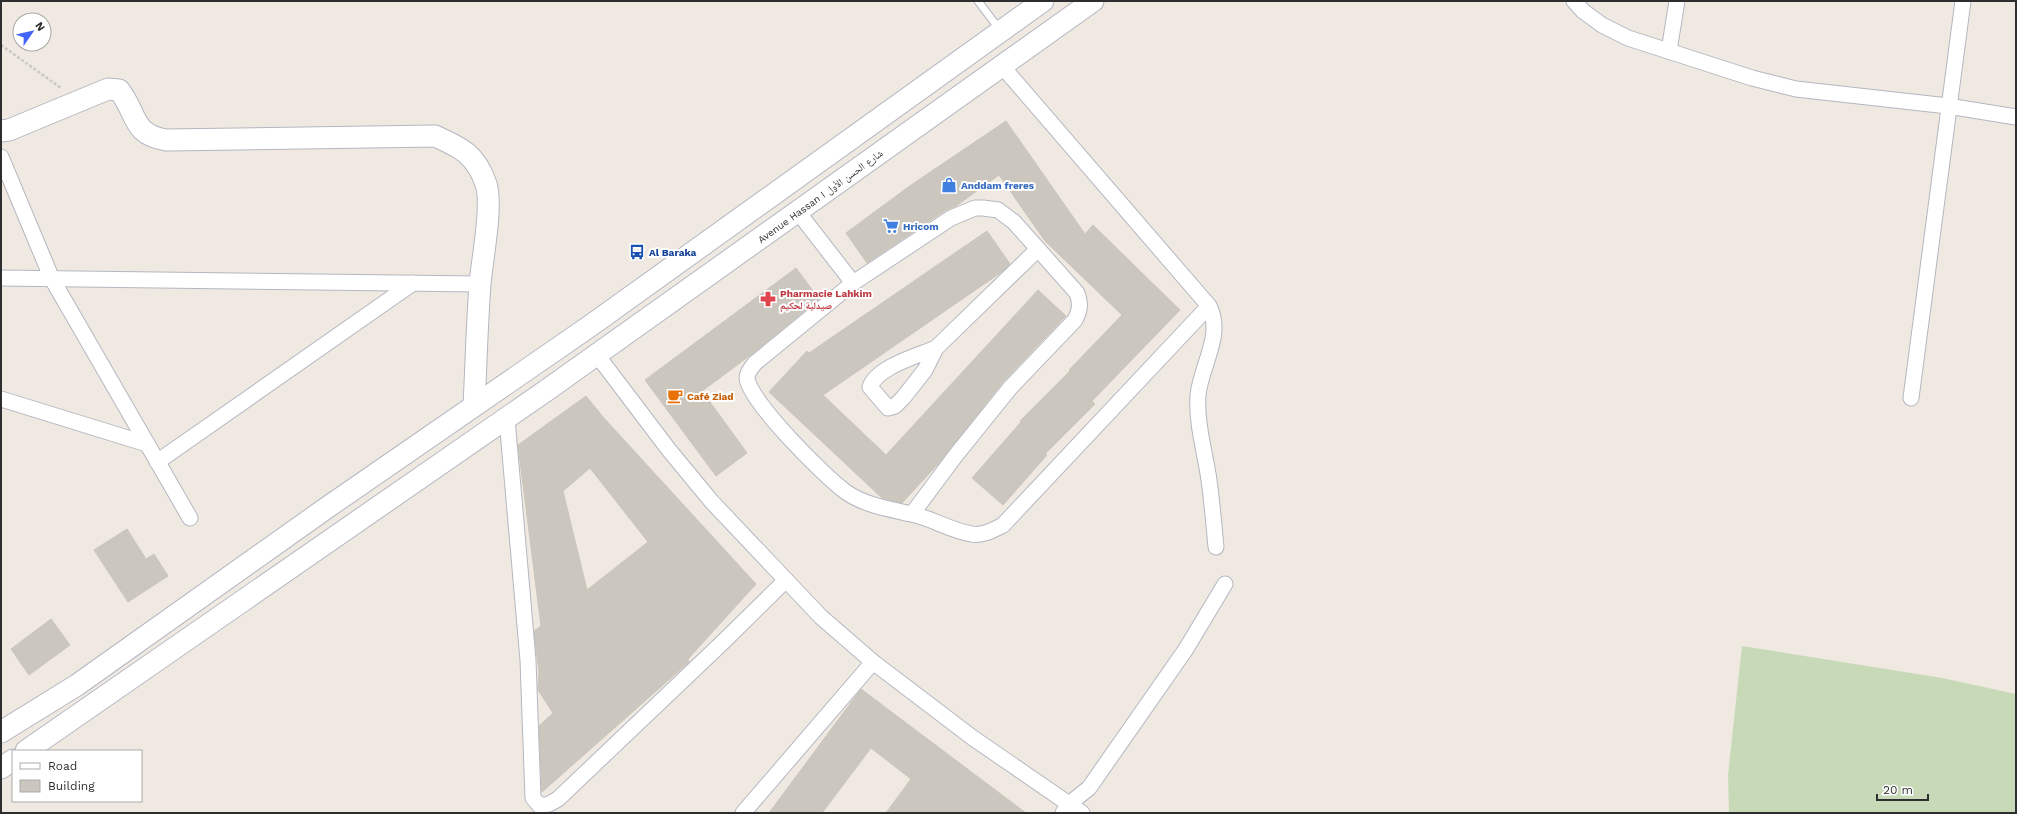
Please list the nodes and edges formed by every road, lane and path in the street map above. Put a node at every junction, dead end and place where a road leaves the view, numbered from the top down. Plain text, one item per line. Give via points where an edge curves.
1 (978, 1) edge
2 (1044, 1) edge
3 (1093, 1) edge
4 (1574, 1) edge
5 (1677, 1) edge
6 (1963, 1) edge
7 (1001, 32) junction
8 (1, 45) edge
9 (1669, 51) junction
10 (1002, 66) junction
11 (77, 100) junction
12 (1948, 106) junction
13 (2016, 117) edge
14 (1, 131) edge
15 (1, 156) edge
16 (798, 212) junction
17 (1038, 249) junction
18 (1, 278) edge
19 (52, 278) junction
20 (413, 283) junction
21 (480, 284) junction
22 (853, 284) junction
23 (1209, 306) junction
24 (936, 348) dead end
25 (597, 355) junction
26 (1911, 398) dead end
27 (1, 399) edge
28 (474, 406) junction
29 (507, 418) junction
30 (147, 444) junction
31 (157, 462) junction
32 (912, 514) junction
33 (190, 518) dead end
34 (1216, 547) dead end
35 (786, 580) junction
36 (1224, 584) dead end
37 (873, 662) junction
38 (1, 732) edge
39 (27, 750) edge
40 (12, 761) edge
41 (1, 768) edge
42 (1066, 808) edge
43 (743, 813) edge
44 (1082, 813) edge

1 - 7 lane
2 - 7 main road
3 - 10 main road, Avenue Hassan I شارع الحسن الأول
4 - 9 street via 1602,26 1628,38
5 - 9 street
6 - 12 street
7 - 28 main road via 596,322
8 - 11 path
9 - 12 street via 1796,89
10 - 16 main road, Avenue Hassan I شارع الحسن الأول
10 - 23 street
11 - 14 main road via 9,130
11 - 21 main road via 108,89 119,90 127,100 140,128 152,138 166,140 435,136 460,147 477,164 486,186 487,214
12 - 13 street
12 - 26 street
15 - 19 street
16 - 22 street
16 - 25 main road, Avenue Hassan I شارع الحسن الأول
17 - 22 street via 1014,222 998,210 975,208 951,218
17 - 24 street
17 - 32 street via 1077,293 1080,311 1075,320 1010,388
18 - 19 street
19 - 20 street
19 - 30 street
20 - 21 street
20 - 31 street
21 - 28 main road
22 - 32 street via 755,363 747,379 774,421 808,458 846,492 865,501
23 - 32 street via 1003,525 987,533 972,534
23 - 34 street via 1213,314 1214,332 1198,392 1198,406
25 - 29 main road, Avenue Hassan I شارع الحسن الأول
25 - 35 street via 712,502
27 - 30 street
28 - 38 main road via 90,676
29 - 35 street via 528,660 533,798 540,806 558,799
29 - 39 main road, Avenue Hassan I شارع الحسن الأول
30 - 31 street
31 - 33 street
35 - 37 street via 821,617
36 - 42 street via 1186,649 1089,788
37 - 42 street
37 - 43 street
40 - 41 main road
42 - 44 street

